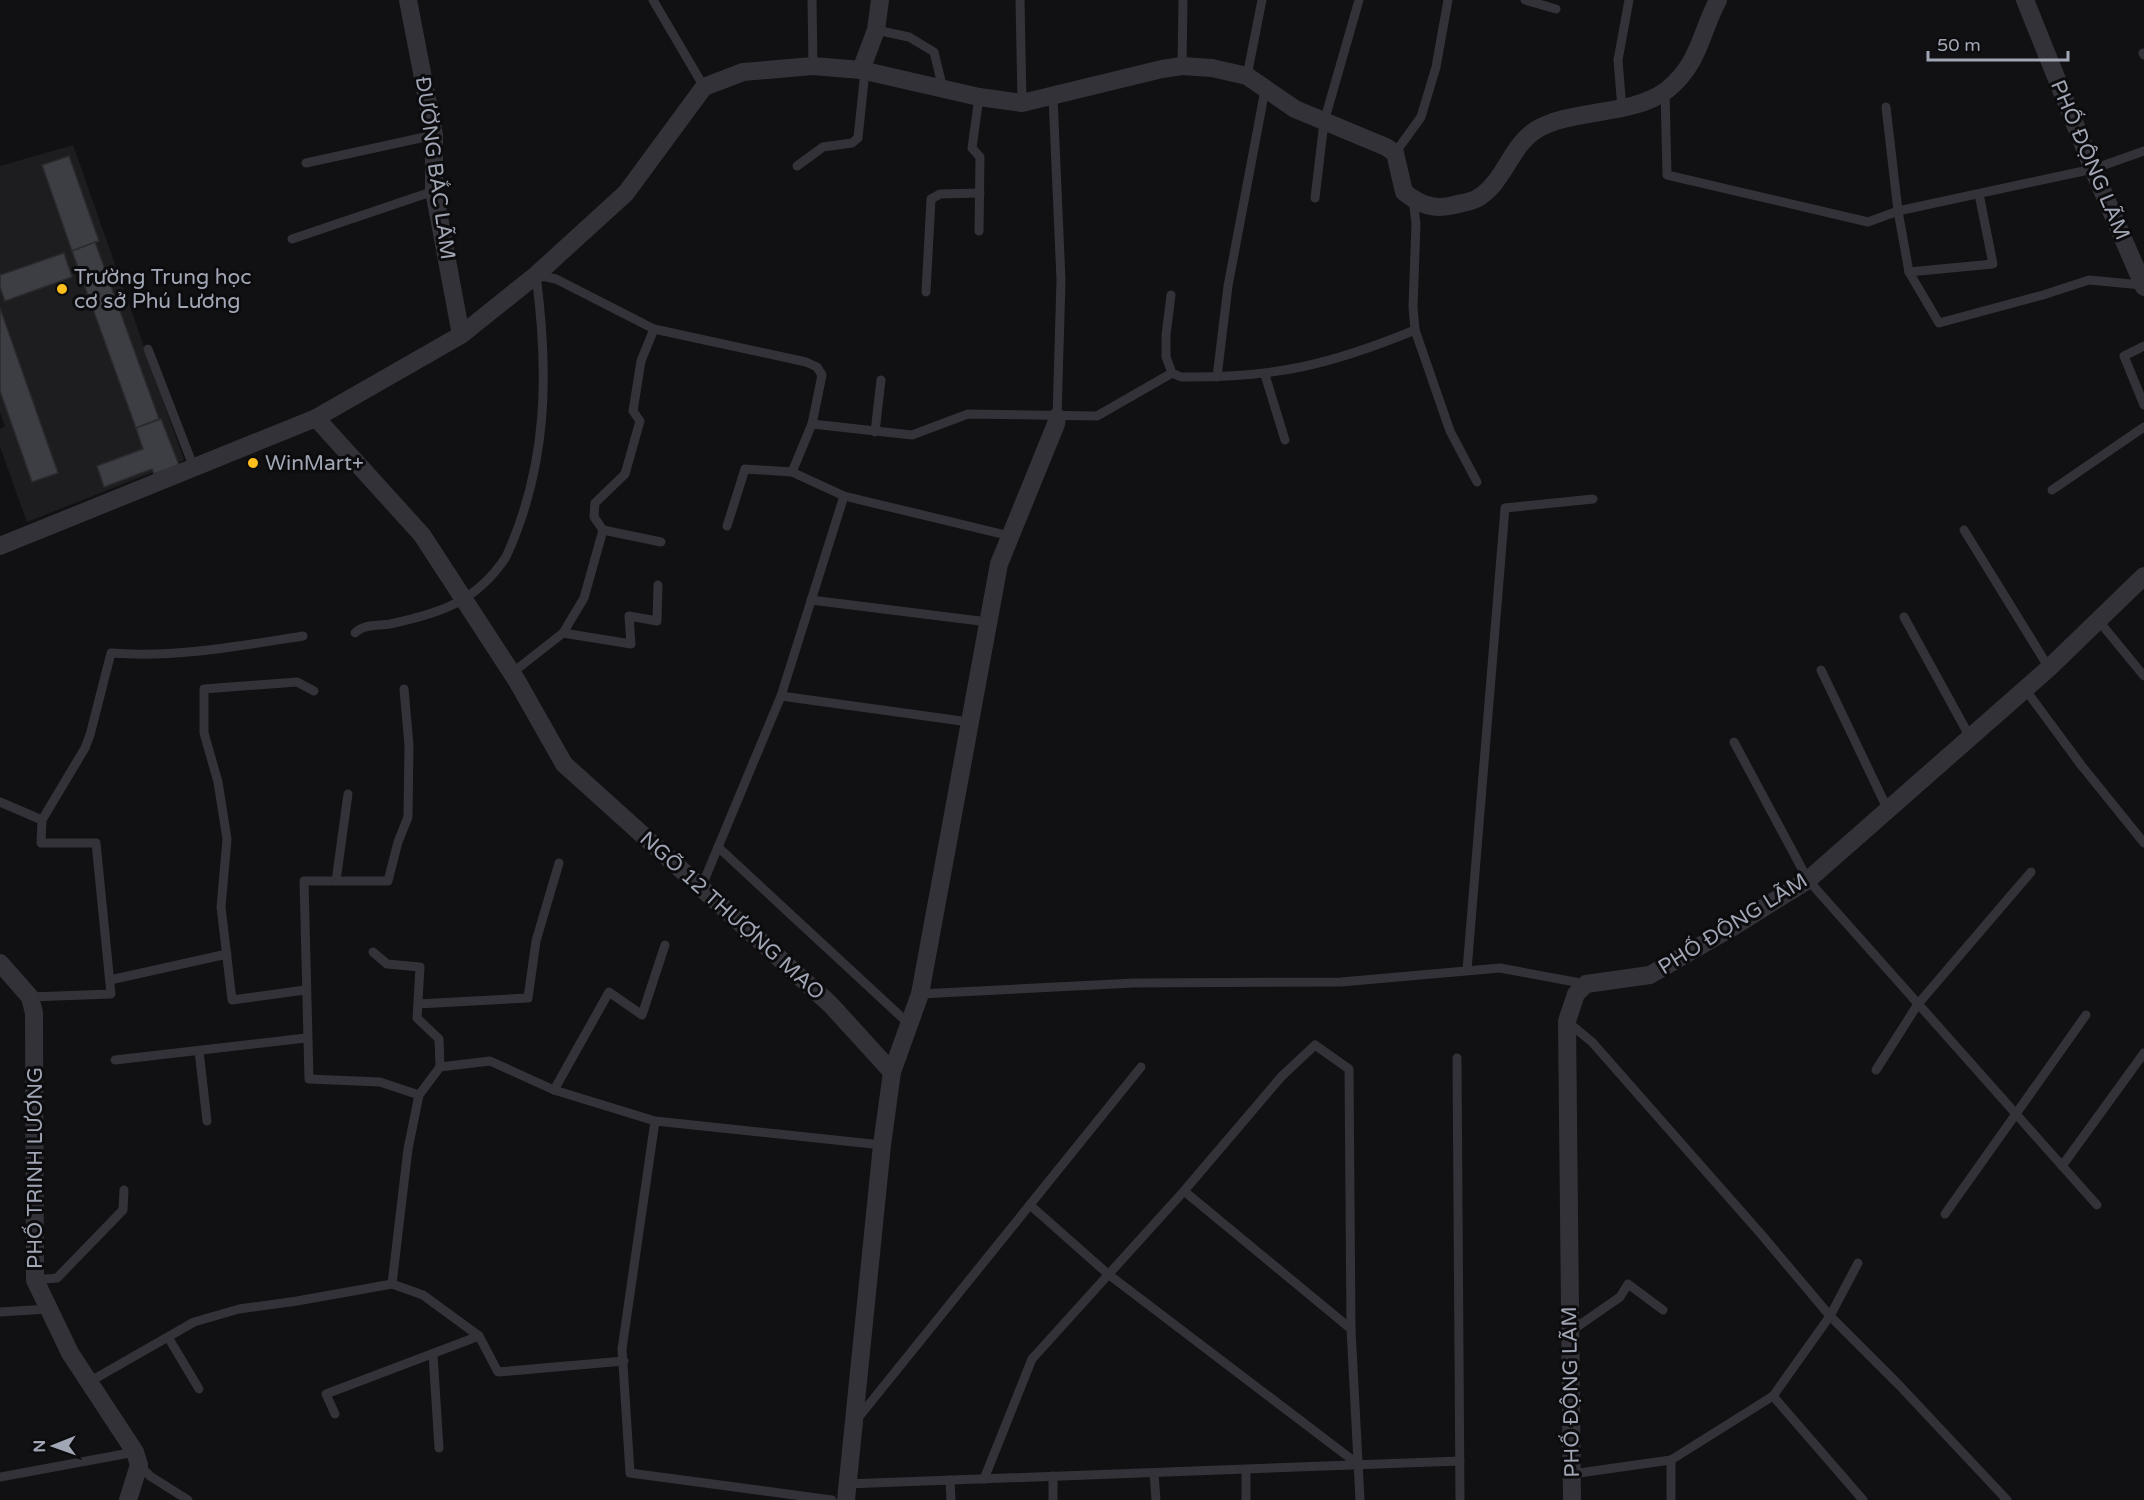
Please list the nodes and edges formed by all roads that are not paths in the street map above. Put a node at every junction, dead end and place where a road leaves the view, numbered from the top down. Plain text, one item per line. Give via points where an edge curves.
1 (408, 0) edge
2 (653, 0) edge
3 (812, 0) edge
4 (880, 0) edge
5 (1020, 0) edge
6 (1183, 0) edge
7 (1262, 0) edge
8 (1359, 0) edge
9 (1448, 0) edge
10 (1525, 0) edge
11 (1629, 0) edge
12 (1718, 0) edge
13 (2025, 0) edge
14 (1556, 9) dead end
15 (876, 30) junction
16 (813, 66) junction
17 (1182, 66) junction
18 (863, 70) junction
19 (1247, 76) junction
20 (704, 87) junction
21 (943, 89) junction
22 (1265, 90) junction
23 (1665, 91) junction
24 (979, 97) junction
25 (1053, 97) junction
26 (1022, 104) junction
27 (1887, 107) dead end
28 (1622, 109) junction
29 (1324, 122) junction
30 (434, 135) junction
31 (2144, 151) edge
32 (1395, 153) junction
33 (306, 163) dead end
34 (797, 166) dead end
35 (2093, 169) junction
36 (434, 191) junction
37 (980, 193) junction
38 (1979, 194) junction
39 (1315, 198) dead end
40 (1413, 199) junction
41 (1898, 211) junction
42 (978, 231) dead end
43 (292, 240) dead end
44 (1909, 272) junction
45 (536, 275) junction
46 (2144, 285) edge
47 (926, 291) dead end
48 (1171, 295) dead end
49 (654, 328) junction
50 (1415, 330) junction
51 (461, 335) junction
52 (2144, 346) edge
53 (148, 349) dead end
54 (1172, 373) junction
55 (1265, 375) junction
56 (1218, 377) junction
57 (881, 380) dead end
58 (2144, 405) edge
59 (1057, 417) junction
60 (315, 418) junction
61 (812, 424) junction
62 (2144, 427) edge
63 (875, 432) junction
64 (1286, 440) dead end
65 (194, 468) junction
66 (792, 472) junction
67 (1477, 482) dead end
68 (2052, 490) dead end
69 (844, 496) junction
70 (1593, 499) dead end
71 (726, 526) dead end
72 (603, 530) junction
73 (1964, 530) dead end
74 (1010, 536) junction
75 (662, 542) dead end
76 (0, 546) edge
77 (2144, 576) edge
78 (658, 585) dead end
79 (466, 600) junction
80 (811, 600) junction
81 (1904, 617) dead end
82 (2098, 620) junction
83 (988, 622) junction
84 (355, 633) dead end
85 (563, 633) junction
86 (303, 636) dead end
87 (2049, 668) junction
88 (1821, 670) dead end
89 (512, 673) junction
90 (2144, 676) edge
91 (404, 689) dead end
92 (2025, 689) junction
93 (314, 691) dead end
94 (781, 696) junction
95 (969, 722) junction
96 (1971, 739) junction
97 (1734, 742) dead end
98 (348, 794) dead end
99 (0, 802) edge
100 (1888, 810) junction
101 (42, 820) junction
102 (2144, 843) edge
103 (718, 847) junction
104 (559, 862) dead end
105 (2031, 872) dead end
106 (1808, 880) junction
107 (336, 881) junction
108 (701, 888) junction
109 (665, 945) dead end
110 (373, 952) dead end
111 (227, 954) junction
112 (0, 963) edge
113 (1467, 970) junction
114 (110, 980) junction
115 (1586, 984) junction
116 (305, 990) junction
117 (920, 994) junction
118 (30, 997) junction
119 (418, 1004) junction
120 (1918, 1004) junction
121 (2086, 1015) dead end
122 (1567, 1021) junction
123 (909, 1024) junction
124 (306, 1038) junction
125 (199, 1051) junction
126 (2144, 1053) edge
127 (1457, 1058) dead end
128 (115, 1060) dead end
129 (440, 1067) junction
130 (1141, 1067) dead end
131 (1876, 1070) dead end
132 (892, 1072) junction
133 (554, 1090) junction
134 (419, 1095) junction
135 (2015, 1113) junction
136 (207, 1121) dead end
137 (656, 1121) junction
138 (882, 1145) junction
139 (2062, 1166) junction
140 (124, 1190) dead end
141 (1184, 1191) junction
142 (1030, 1205) junction
143 (2097, 1205) dead end
144 (1946, 1214) dead end
145 (1858, 1263) dead end
146 (1108, 1274) junction
147 (35, 1280) junction
148 (392, 1284) junction
149 (48, 1309) junction
150 (1663, 1310) dead end
151 (0, 1312) edge
152 (1830, 1316) junction
153 (1351, 1329) junction
154 (1569, 1332) junction
155 (478, 1336) junction
156 (168, 1337) junction
157 (433, 1354) junction
158 (624, 1361) junction
159 (89, 1382) junction
160 (199, 1389) dead end
161 (1773, 1396) junction
162 (335, 1414) dead end
163 (852, 1425) junction
164 (439, 1448) dead end
165 (137, 1459) junction
166 (1671, 1460) junction
167 (1460, 1461) junction
168 (1359, 1465) junction
169 (1246, 1470) junction
170 (1154, 1473) junction
171 (1572, 1474) junction
172 (1053, 1476) junction
173 (0, 1478) edge
174 (984, 1479) junction
175 (950, 1480) junction
176 (846, 1492) edge
177 (128, 1500) edge
178 (188, 1500) edge
179 (832, 1500) edge
180 (951, 1500) edge
181 (1053, 1500) edge
182 (1156, 1500) edge
183 (1246, 1500) edge
184 (1360, 1500) edge
185 (1460, 1500) edge
186 (1572, 1500) edge
187 (1671, 1500) edge
188 (1863, 1500) edge
189 (2007, 1500) edge

1 - 30 street, ĐƯỜNG BẮC LÃM
2 - 20 lane
3 - 16 lane
4 - 15 street
5 - 26 lane
6 - 17 lane
7 - 19 lane
8 - 29 lane
9 - 32 lane via 1436,67 1421,117
10 - 14 lane
11 - 28 lane via 1618,60
12 - 23 street via 1690,66
13 - 35 street, PHỐ ĐỘNG LÃM
15 - 18 street
15 - 21 lane via 909,37 934,52
16 - 18 street
16 - 20 street via 743,72
17 - 19 street
17 - 25 street
18 - 21 street
18 - 34 lane via 858,138 852,143 823,147
19 - 22 street
20 - 45 street via 626,193
21 - 24 street
22 - 29 street
22 - 56 lane via 1228,286
23 - 28 street
23 - 41 lane via 1667,175 1868,222
24 - 26 street
24 - 37 lane via 972,148 980,157
25 - 26 street
25 - 59 lane via 1061,280
27 - 41 lane
28 - 40 street via 1536,130 1498,179 1476,199 1445,207 1424,206
29 - 32 street
29 - 39 lane
30 - 33 lane
30 - 36 street, ĐƯỜNG BẮC LÃM
31 - 35 lane
32 - 40 street via 1404,192
35 - 38 lane
35 - 46 street, PHỐ ĐỘNG LÃM
36 - 43 lane
36 - 51 street, ĐƯỜNG BẮC LÃM
37 - 42 lane
37 - 47 lane via 940,194 931,199
38 - 41 lane
38 - 44 lane via 1993,264
40 - 50 lane
41 - 44 lane
44 - 46 lane via 1939,323 2089,280
45 - 49 lane via 556,279
45 - 51 street
45 - 79 lane via 544,323 543,419 538,452 506,557
48 - 54 lane via 1166,357
49 - 61 lane via 818,367 822,375
49 - 72 lane via 641,361 633,411 640,421 625,474 595,503 594,516
50 - 55 lane via 1334,360
50 - 67 lane via 1450,431
51 - 60 street
52 - 58 lane via 2124,356
53 - 65 lane
54 - 56 lane via 1181,377
54 - 59 lane via 1103,415
55 - 56 lane
55 - 64 lane
57 - 63 lane
59 - 63 lane via 968,414 919,433
59 - 74 street
60 - 65 street
60 - 79 street, NGÕ 12 THƯỢNG MAO via 422,535
61 - 63 lane
61 - 66 lane
62 - 68 lane
65 - 76 street via 92,503
66 - 69 lane
66 - 71 lane via 745,469
69 - 74 lane
69 - 80 lane
70 - 113 lane via 1505,508
72 - 75 lane
72 - 85 lane via 584,598
73 - 87 lane
74 - 83 street via 999,564
77 - 82 street, PHỐ ĐỘNG LÃM
78 - 85 lane via 657,621 629,616 631,644
79 - 84 lane
79 - 89 street, NGÕ 12 THƯỢNG MAO
80 - 83 lane
80 - 94 lane
81 - 96 lane
82 - 87 street, PHỐ ĐỘNG LÃM
82 - 90 lane
83 - 95 street
85 - 89 lane
86 - 101 lane via 194,652 148,656 111,653 86,748
87 - 92 street, PHỐ ĐỘNG LÃM
88 - 100 lane
89 - 108 street, NGÕ 12 THƯỢNG MAO via 564,764
91 - 107 lane via 409,745 408,817 388,881
92 - 96 street, PHỐ ĐỘNG LÃM
92 - 102 lane
93 - 111 lane via 297,682 204,689 204,733 219,782 227,839 221,906
94 - 95 lane
94 - 103 lane
95 - 117 street
96 - 100 street, PHỐ ĐỘNG LÃM
97 - 106 lane
98 - 107 lane
99 - 101 lane
100 - 106 street, PHỐ ĐỘNG LÃM
101 - 114 lane via 41,843 96,843
103 - 108 lane
103 - 123 lane
104 - 119 lane via 536,941 528,998
105 - 120 lane
106 - 115 street, PHỐ ĐỘNG LÃM via 1650,975
106 - 120 lane
107 - 116 lane via 304,881
108 - 132 street, NGÕ 12 THƯỢNG MAO via 830,1004
109 - 133 lane via 642,1016 609,992
110 - 119 lane via 387,964 420,967
111 - 114 lane
111 - 116 lane via 232,1000
112 - 118 street
113 - 115 lane via 1500,968
113 - 117 lane via 1341,982 1134,983
114 - 118 lane via 111,994
115 - 122 street, PHỐ ĐỘNG LÃM via 1576,994
116 - 124 lane
117 - 123 street
118 - 147 street, PHỐ TRINH LƯƠNG via 35,1061
119 - 129 lane via 417,1018 439,1039
120 - 131 lane
120 - 135 lane
121 - 135 lane
122 - 152 lane via 1592,1042
122 - 154 street, PHỐ ĐỘNG LÃM
123 - 132 street
124 - 125 lane
124 - 134 lane via 309,1079 380,1082
125 - 128 lane
125 - 136 lane
126 - 139 lane
127 - 167 lane
129 - 133 lane via 490,1061
129 - 134 lane
130 - 142 lane
132 - 138 street
133 - 137 lane
134 - 148 lane via 408,1149
135 - 139 lane
135 - 144 lane
137 - 138 lane
137 - 158 lane via 622,1349
138 - 163 street
139 - 143 lane
140 - 147 lane via 123,1210 108,1227 57,1278
141 - 146 lane
141 - 153 lane
141 - 153 lane via 1281,1077 1315,1045 1349,1069
142 - 146 lane
142 - 163 lane
145 - 152 lane
146 - 168 lane
146 - 174 lane via 1032,1359
147 - 149 street, PHỐ TRINH LƯƠNG
148 - 155 lane via 423,1295
148 - 156 lane via 239,1309 194,1322
149 - 151 lane
149 - 159 street, PHỐ TRINH LƯƠNG
150 - 154 lane via 1628,1284 1620,1297
152 - 161 lane
152 - 189 lane
153 - 168 lane
154 - 171 street, PHỐ ĐỘNG LÃM
155 - 157 lane
155 - 158 lane via 498,1372
156 - 159 lane
156 - 160 lane
157 - 162 lane via 326,1394
157 - 164 lane
158 - 179 lane via 630,1473
159 - 165 street, PHỐ TRINH LƯƠNG
161 - 166 lane
161 - 188 lane
163 - 176 street
165 - 173 lane
165 - 177 street
165 - 178 lane via 150,1476
166 - 171 lane
166 - 187 lane
167 - 168 lane
167 - 185 lane
168 - 169 lane
168 - 184 lane
169 - 170 lane
169 - 183 lane
170 - 172 lane
170 - 182 lane
171 - 186 street, PHỐ ĐỘNG LÃM
172 - 174 lane
172 - 181 lane
174 - 175 lane
175 - 176 lane
175 - 180 lane

